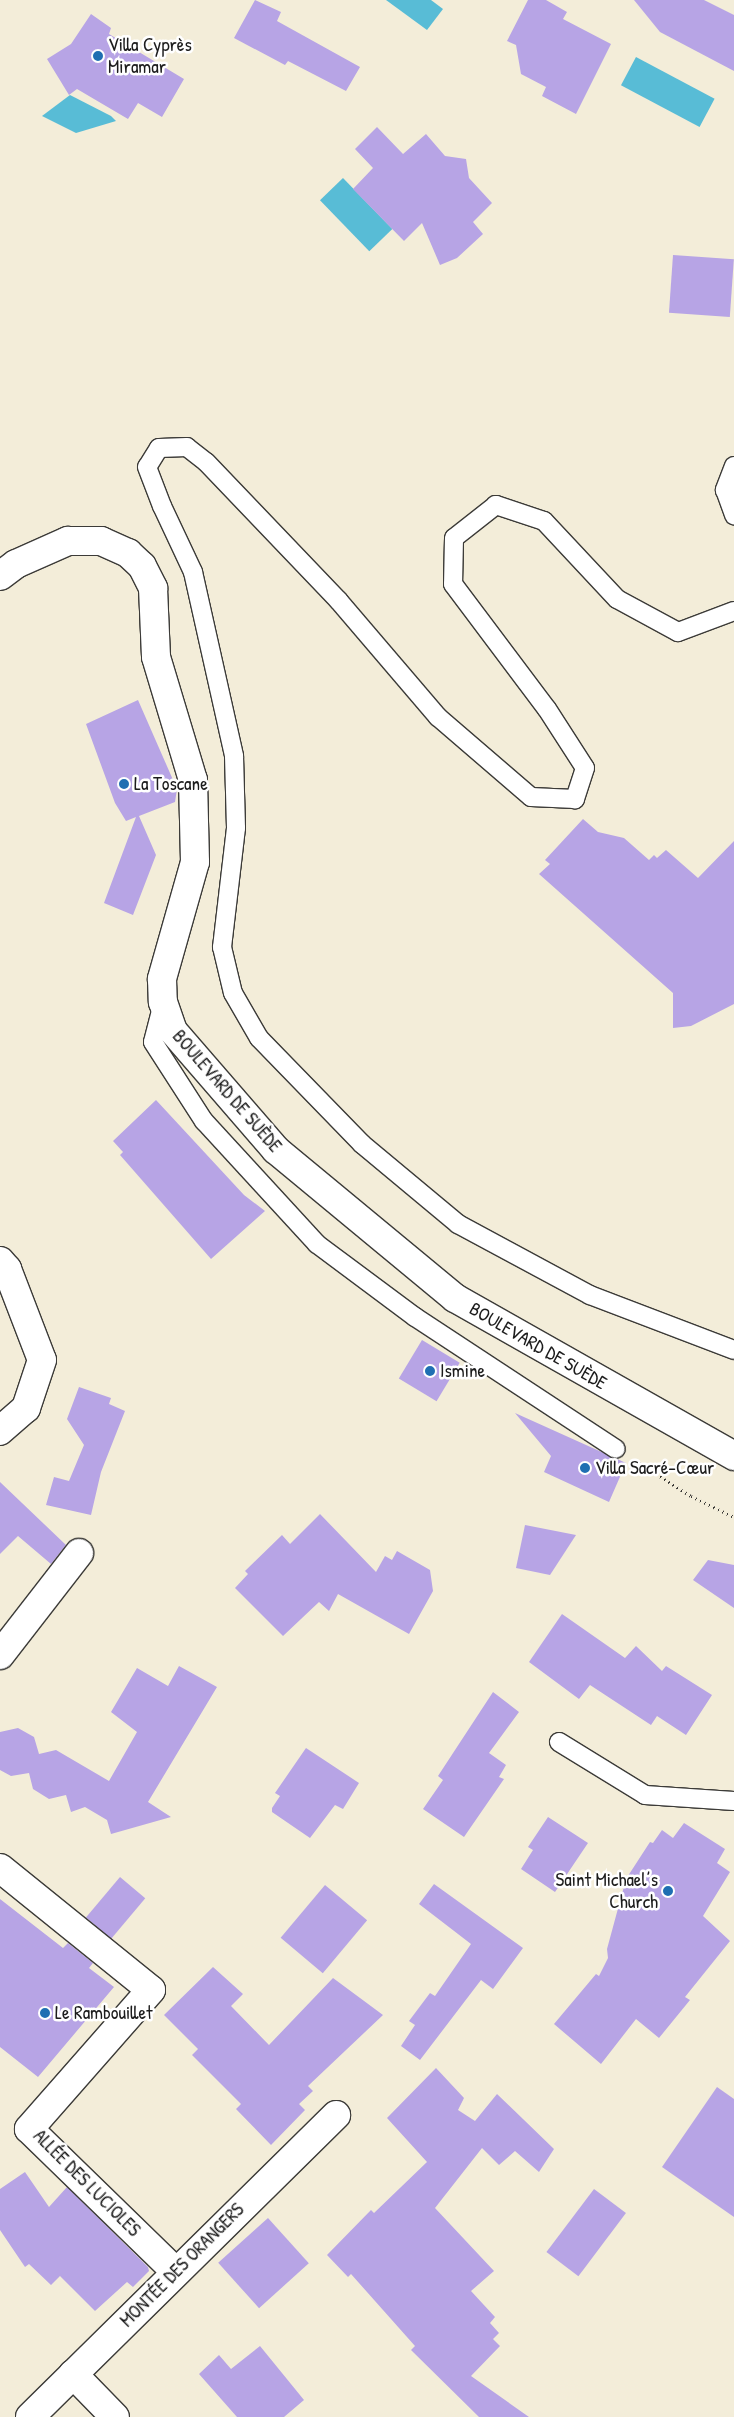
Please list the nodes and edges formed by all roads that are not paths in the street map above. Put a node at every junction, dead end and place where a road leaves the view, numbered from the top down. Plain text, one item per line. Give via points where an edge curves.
1 (734, 466) edge
2 (734, 515) edge
3 (0, 576) edge
4 (734, 611) edge
5 (163, 1002) junction
6 (0, 1261) edge
7 (734, 1350) edge
8 (0, 1431) edge
9 (616, 1449) road end
10 (734, 1456) edge
11 (79, 1553) dead end
12 (0, 1655) edge
13 (559, 1742) dead end
14 (734, 1801) edge
15 (0, 1868) edge
16 (336, 2115) dead end
17 (175, 2271) junction
18 (73, 2374) junction
19 (30, 2417) edge
20 (116, 2417) edge

1 - 2 lane via 725,490
3 - 5 street, BOULEVARD DE SUÈDE via 16,564 68,541 100,541 128,553 142,566 153,588 156,657 193,780 195,862 162,979
4 - 7 lane via 678,632 617,599 544,521 496,505 454,538 453,584 546,709 585,768 575,799 531,797 438,717 339,602 206,462 187,447 159,448 147,467 193,572 234,756 236,828 222,948 233,993 260,1038 362,1144 458,1224 590,1295
5 - 9 lane via 153,1042 204,1121 317,1244 415,1317
5 - 10 street, BOULEVARD DE SUÈDE via 173,1032 276,1150 455,1298
6 - 8 street via 7,1268 42,1360 26,1408
11 - 12 street
13 - 14 lane via 645,1795
15 - 17 street, ALLÉE DES LUCIOLES via 151,1990 29,2129
16 - 17 street, MONTÉE DES ORANGERS
17 - 18 street, MONTÉE DES ORANGERS
18 - 19 street, MONTÉE DES ORANGERS
18 - 20 street

